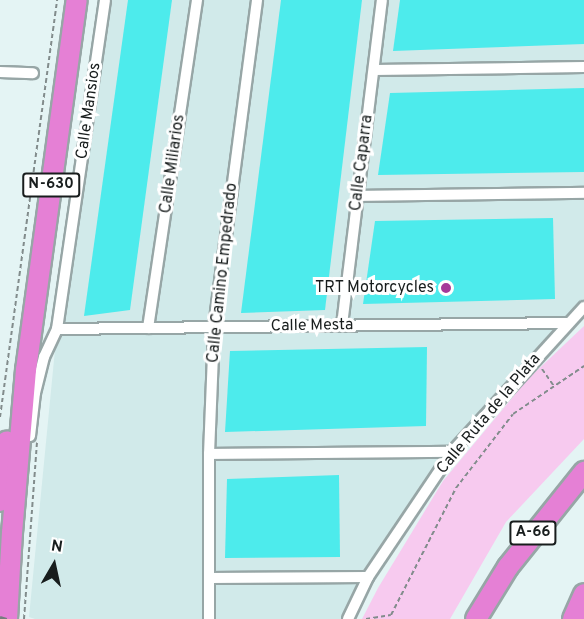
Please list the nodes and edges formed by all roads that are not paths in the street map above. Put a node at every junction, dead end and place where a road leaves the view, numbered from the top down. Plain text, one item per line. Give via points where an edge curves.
1 (77, 0) edge
2 (105, 0) edge
3 (197, 0) edge
4 (256, 0) edge
5 (382, 0) edge
6 (584, 67) edge
7 (374, 70) junction
8 (0, 72) edge
9 (33, 73) dead end
10 (584, 193) edge
11 (358, 196) junction
12 (584, 308) edge
13 (568, 323) junction
14 (342, 325) junction
15 (214, 327) junction
16 (148, 328) junction
17 (57, 329) junction
18 (26, 370) junction
19 (452, 452) junction
20 (209, 454) junction
21 (17, 472) junction
22 (584, 472) edge
23 (0, 501) edge
24 (368, 577) junction
25 (209, 578) junction
26 (584, 594) edge
27 (7, 619) edge
28 (209, 619) edge
29 (348, 619) edge
30 (476, 619) edge
31 (573, 619) edge

1 - 18 highway, N-630
2 - 17 street, Calle Mansios
3 - 16 street, Calle Miliarios
4 - 15 street, Calle Camino Empedrado
5 - 7 street, Calle Caparra
6 - 7 street
7 - 11 street, Calle Caparra
8 - 9 street
10 - 11 street
11 - 14 street, Calle Caparra
12 - 13 street, Calle Ruta de la Plata
13 - 14 street, Calle Mesta
13 - 19 street, Calle Ruta de la Plata
14 - 15 street, Calle Mesta
15 - 16 street, Calle Mesta
15 - 20 street, Calle Camino Empedrado
16 - 17 street, Calle Mesta
17 - 21 street, Calle Mansios via 44,357 28,446
18 - 21 highway, N-630
18 - 23 highway, N-630 via 10,411
19 - 20 street
19 - 24 street, Calle Ruta de la Plata
20 - 25 street, Calle Camino Empedrado
21 - 27 highway
22 - 30 highway, A-66 via 514,559
24 - 25 street
24 - 29 street, Calle Ruta de la Plata
25 - 28 street, Calle Camino Empedrado
26 - 31 highway

